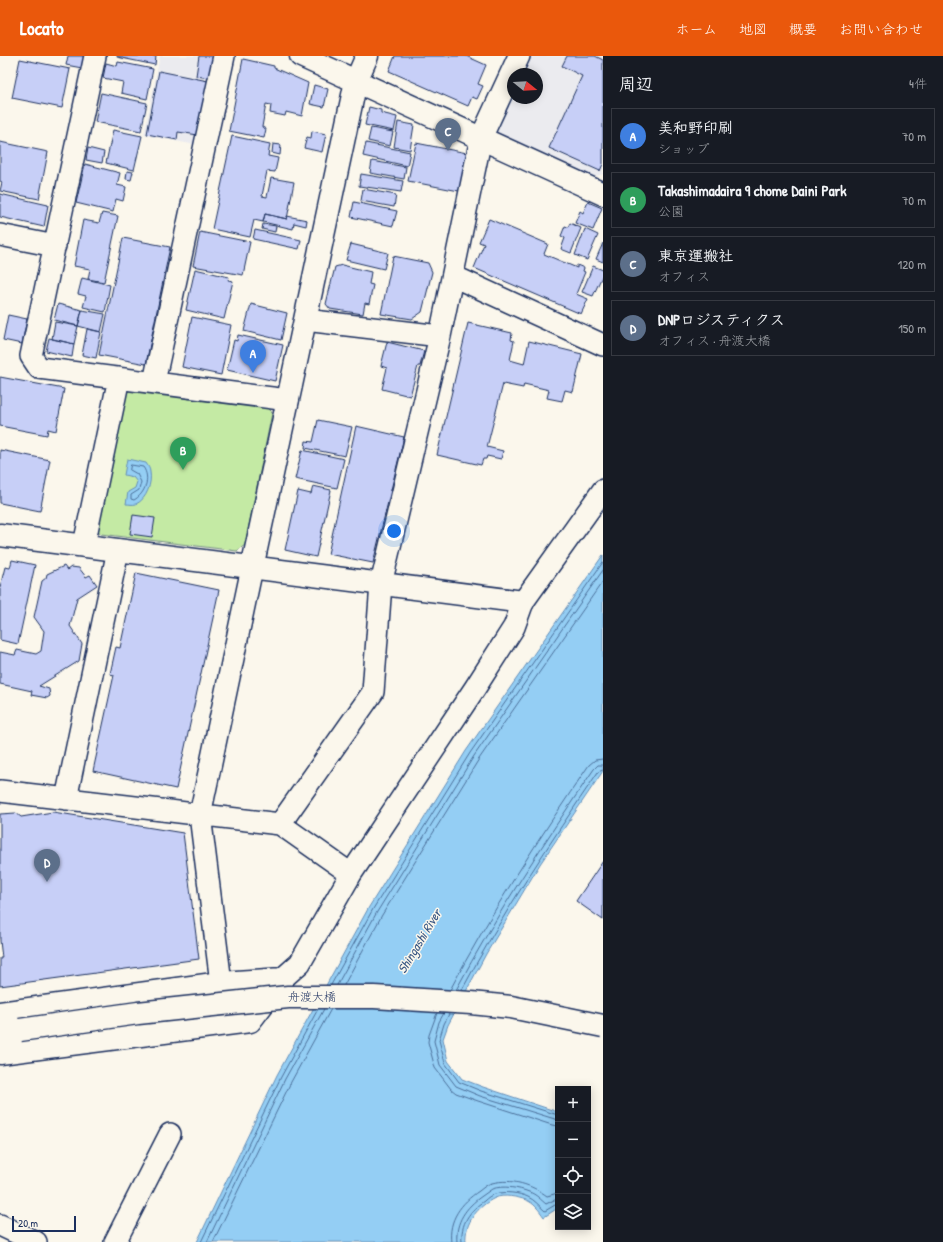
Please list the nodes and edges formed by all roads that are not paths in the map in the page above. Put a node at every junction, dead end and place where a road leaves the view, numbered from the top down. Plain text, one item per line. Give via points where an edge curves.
1 (95, 56) edge
2 (224, 56) edge
3 (301, 56) edge
4 (367, 56) edge
5 (519, 56) edge
6 (356, 81) junction
7 (481, 138) junction
8 (603, 194) edge
9 (0, 235) edge
10 (55, 246) junction
11 (453, 276) junction
12 (305, 320) junction
13 (440, 336) junction
14 (603, 345) edge
15 (119, 378) junction
16 (154, 382) junction
17 (288, 400) junction
18 (603, 490) edge
19 (0, 535) edge
20 (84, 545) junction
21 (118, 550) junction
22 (252, 568) junction
23 (381, 584) junction
24 (523, 602) junction
25 (0, 791) edge
26 (66, 799) junction
27 (200, 815) junction
28 (280, 824) junction
29 (351, 874) junction
30 (282, 979) junction
31 (221, 983) junction
32 (0, 1013) edge
33 (603, 1026) edge
34 (10, 1031) edge
35 (0, 1053) edge
36 (170, 1134) dead end
37 (0, 1225) edge
38 (36, 1242) edge
39 (115, 1242) edge

1 - 10 street
2 - 16 street
3 - 6 street
4 - 6 street
5 - 7 street
6 - 7 street
6 - 12 street
7 - 8 street
7 - 11 street
9 - 10 street
10 - 15 street via 31,356 40,368
11 - 13 street
11 - 14 street
12 - 13 street
12 - 17 street
13 - 23 street
15 - 16 street
15 - 20 street
16 - 17 street
17 - 22 street
18 - 24 street
19 - 20 street
20 - 21 street
21 - 22 street
21 - 26 street
22 - 23 street
22 - 27 street
23 - 24 street
23 - 28 street via 373,692
24 - 29 street via 514,627
25 - 26 street
26 - 27 street
27 - 28 street
27 - 31 street
28 - 29 street
29 - 30 street via 300,963
30 - 31 street
30 - 35 street via 250,1020
31 - 32 street
33 - 34 street, 舟渡大橋, bridge via 510,1007 471,1003 374,997 288,997 138,1013
36 - 39 street
37 - 38 street

